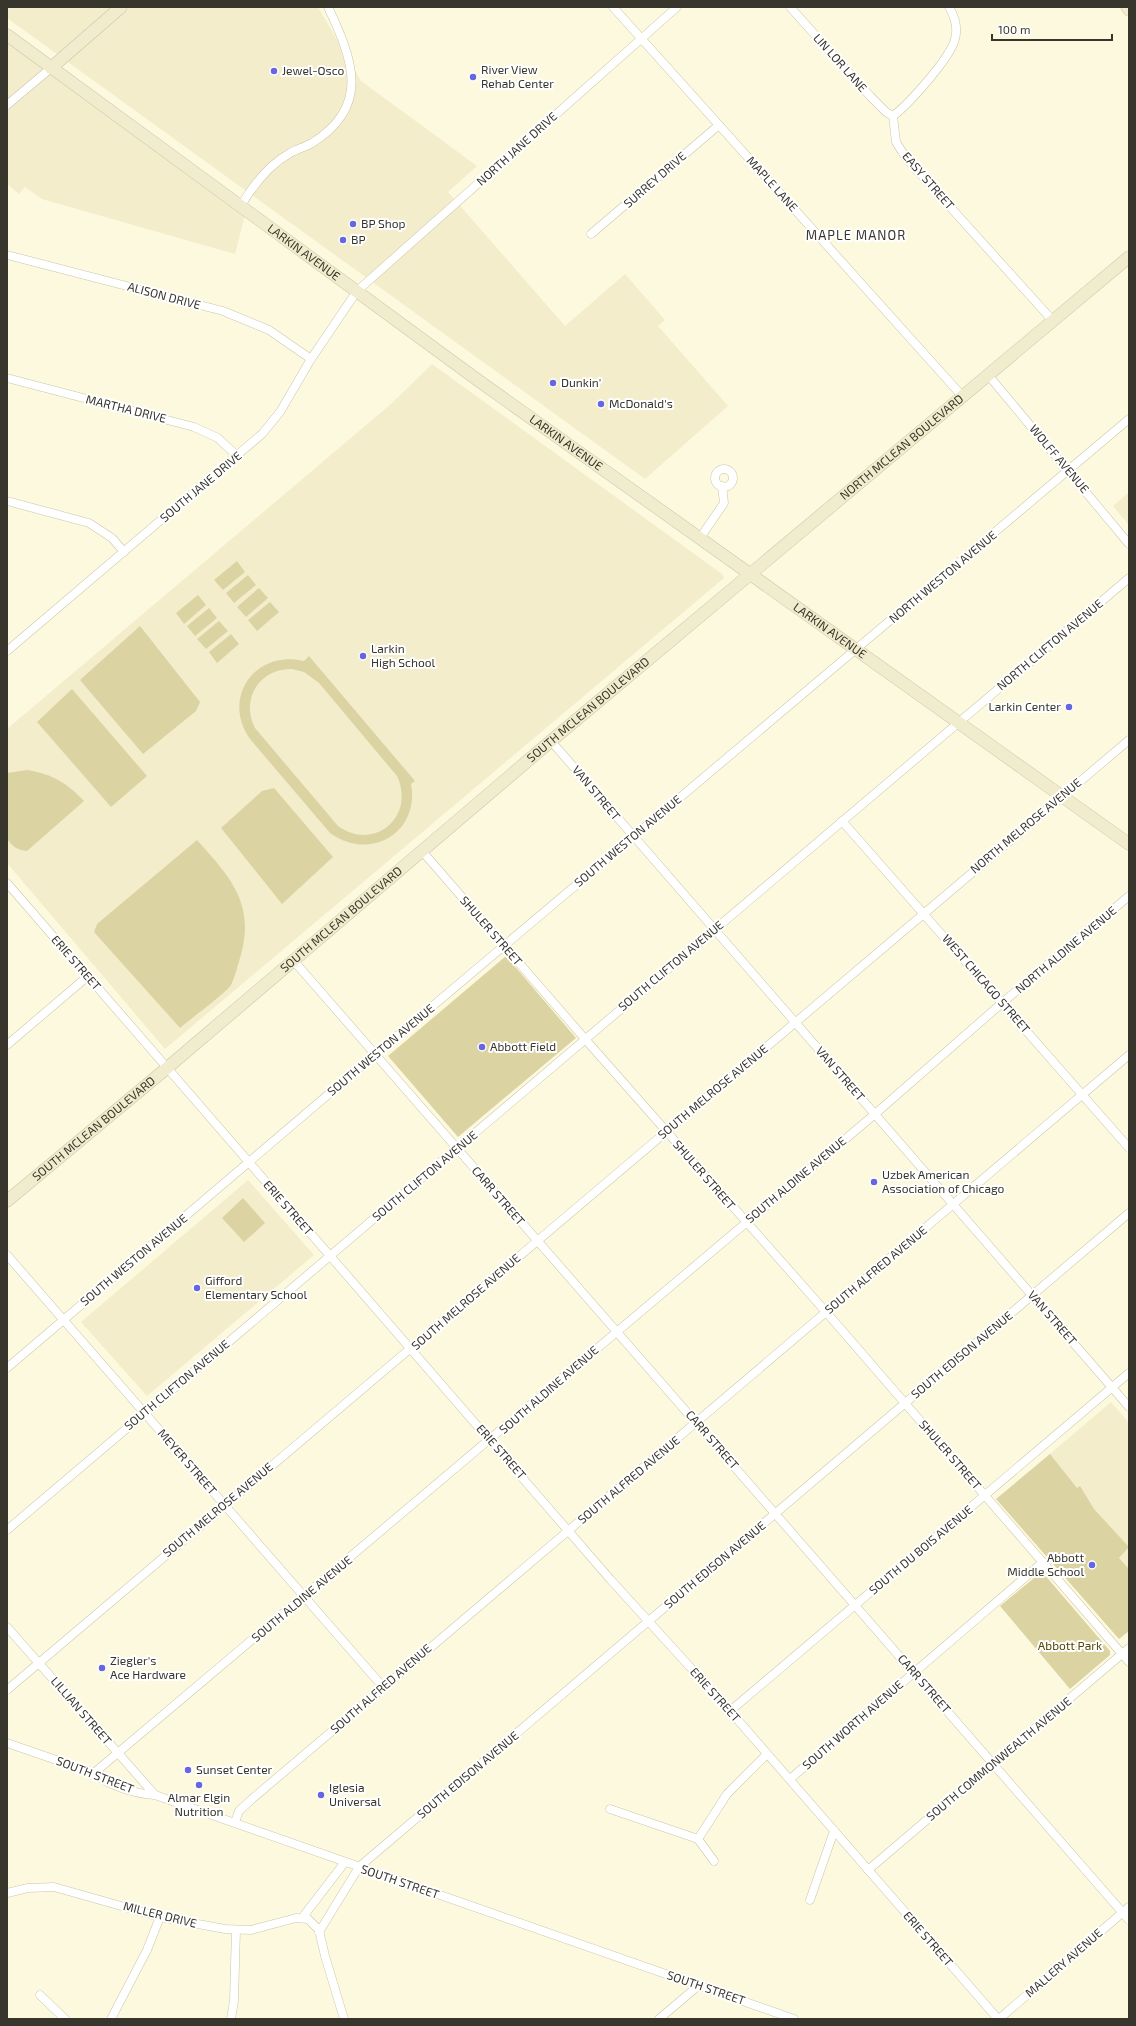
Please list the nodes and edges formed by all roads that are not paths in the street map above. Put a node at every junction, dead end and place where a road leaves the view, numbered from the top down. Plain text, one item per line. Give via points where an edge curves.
1 (121, 7) edge
2 (328, 7) edge
3 (613, 7) edge
4 (677, 7) edge
5 (790, 7) edge
6 (949, 7) edge
7 (1127, 7) edge
8 (1129, 10) edge
9 (7, 35) edge
10 (641, 38) junction
11 (51, 68) junction
12 (7, 105) edge
13 (893, 116) junction
14 (719, 125) junction
15 (241, 206) junction
16 (591, 234) dead end
17 (7, 254) edge
18 (1129, 257) edge
19 (357, 291) junction
20 (1053, 321) junction
21 (311, 359) junction
22 (988, 376) junction
23 (7, 378) edge
24 (963, 397) junction
25 (1129, 419) edge
26 (237, 456) junction
27 (1068, 470) junction
28 (722, 486) dead end
29 (7, 501) edge
30 (700, 538) junction
31 (1129, 544) edge
32 (124, 552) junction
33 (751, 574) junction
34 (1129, 578) edge
35 (674, 638) joint
36 (7, 651) edge
37 (856, 651) junction
38 (959, 722) junction
39 (756, 733) joint
40 (1129, 740) edge
41 (551, 741) junction
42 (1062, 797) junction
43 (842, 821) junction
44 (633, 836) junction
45 (1129, 844) edge
46 (422, 851) junction
47 (9, 888) edge
48 (1129, 896) edge
49 (924, 913) junction
50 (714, 930) junction
51 (504, 946) junction
52 (293, 960) junction
53 (88, 976) junction
54 (1002, 1003) junction
55 (796, 1023) junction
56 (585, 1039) junction
57 (7, 1045) edge
58 (1129, 1054) edge
59 (374, 1055) junction
60 (167, 1068) junction
61 (1082, 1094) junction
62 (875, 1114) junction
63 (666, 1132) junction
64 (1129, 1148) edge
65 (458, 1149) junction
66 (249, 1162) junction
67 (7, 1201) edge
68 (954, 1205) junction
69 (1129, 1213) edge
70 (746, 1222) junction
71 (538, 1240) junction
72 (7, 1255) edge
73 (330, 1256) junction
74 (1033, 1296) junction
75 (826, 1312) junction
76 (64, 1320) junction
77 (617, 1332) junction
78 (411, 1349) junction
79 (7, 1368) edge
80 (1129, 1373) edge
81 (1112, 1387) junction
82 (905, 1403) junction
83 (1129, 1407) edge
84 (145, 1413) junction
85 (696, 1422) junction
86 (490, 1440) junction
87 (985, 1495) junction
88 (224, 1505) junction
89 (776, 1514) junction
90 (7, 1530) edge
91 (569, 1530) junction
92 (1042, 1562) junction
93 (304, 1596) junction
94 (855, 1605) junction
95 (648, 1621) junction
96 (7, 1627) edge
97 (1129, 1648) edge
98 (1122, 1654) junction
99 (38, 1662) junction
100 (1129, 1662) edge
101 (914, 1672) junction
102 (383, 1687) junction
103 (7, 1690) edge
104 (730, 1711) junction
105 (7, 1743) edge
106 (118, 1754) junction
107 (767, 1754) junction
108 (993, 1764) junction
109 (94, 1773) junction
110 (790, 1779) junction
111 (155, 1795) junction
112 (610, 1809) dead end
113 (235, 1822) junction
114 (834, 1831) junction
115 (698, 1839) junction
116 (714, 1861) dead end
117 (345, 1862) junction
118 (360, 1867) junction
119 (868, 1870) junction
120 (7, 1893) edge
121 (810, 1900) dead end
122 (1126, 1910) edge
123 (160, 1917) junction
124 (302, 1918) junction
125 (1129, 1920) edge
126 (236, 1930) junction
127 (319, 1932) junction
128 (698, 1986) junction
129 (40, 1995) dead end
130 (65, 2019) edge
131 (111, 2019) edge
132 (231, 2019) edge
133 (344, 2019) edge
134 (659, 2019) edge
135 (794, 2019) edge
136 (998, 2019) edge

1 - 11 main road
2 - 15 street via 344,41 351,66 352,80 347,103 338,120 323,135 286,156 257,181
3 - 10 street, MAPLE LANE
4 - 10 street, NORTH JANE DRIVE
5 - 13 street, LIN LOR LANE via 871,97
6 - 13 street via 957,28 953,46 907,104
7 - 8 main road
9 - 11 main road, LARKIN AVENUE
10 - 14 street, MAPLE LANE
10 - 19 street, NORTH JANE DRIVE
11 - 12 street
11 - 15 main road, LARKIN AVENUE
13 - 20 street, EASY STREET via 896,142 906,158
14 - 16 street, SURREY DRIVE
14 - 24 street, MAPLE LANE
15 - 19 main road, LARKIN AVENUE
17 - 21 street, ALISON DRIVE via 223,311 269,330
18 - 20 main road, NORTH MCLEAN BOULEVARD
19 - 21 street, SOUTH JANE DRIVE
19 - 30 main road, LARKIN AVENUE
20 - 22 main road, NORTH MCLEAN BOULEVARD
21 - 26 street, SOUTH JANE DRIVE via 280,412 262,434
22 - 24 main road, NORTH MCLEAN BOULEVARD
22 - 27 street, WOLFF AVENUE
23 - 26 street, MARTHA DRIVE via 200,429 218,438
24 - 33 main road, NORTH MCLEAN BOULEVARD
25 - 27 street, NORTH WESTON AVENUE
26 - 32 street, SOUTH JANE DRIVE
27 - 31 street, WOLFF AVENUE
27 - 37 street, NORTH WESTON AVENUE
28 - 30 street via 724,503
29 - 32 street via 90,523 112,538
30 - 33 main road, LARKIN AVENUE
32 - 36 street, SOUTH JANE DRIVE
33 - 35 main road, NORTH MCLEAN BOULEVARD
33 - 37 main road, LARKIN AVENUE
34 - 38 street, NORTH CLIFTON AVENUE
35 - 41 main road, SOUTH MCLEAN BOULEVARD
37 - 38 main road, LARKIN AVENUE
37 - 39 street, NORTH WESTON AVENUE
38 - 42 main road, LARKIN AVENUE
38 - 43 street, NORTH CLIFTON AVENUE
39 - 44 street, SOUTH WESTON AVENUE
40 - 42 street, NORTH MELROSE AVENUE
41 - 44 street, VAN STREET
41 - 46 main road, SOUTH MCLEAN BOULEVARD
42 - 45 main road, LARKIN AVENUE
42 - 49 street, NORTH MELROSE AVENUE
43 - 49 street, WEST CHICAGO STREET
43 - 50 street, SOUTH CLIFTON AVENUE
44 - 50 street, VAN STREET
44 - 51 street, SOUTH WESTON AVENUE
46 - 51 street, SHULER STREET
46 - 52 main road, SOUTH MCLEAN BOULEVARD
47 - 53 street, ERIE STREET
48 - 54 street, NORTH ALDINE AVENUE
49 - 54 street, WEST CHICAGO STREET
49 - 55 street, SOUTH MELROSE AVENUE
50 - 55 street, VAN STREET
50 - 56 street, SOUTH CLIFTON AVENUE
51 - 56 street, SHULER STREET
51 - 59 street, SOUTH WESTON AVENUE
52 - 59 street, CARR STREET
52 - 60 main road, SOUTH MCLEAN BOULEVARD
53 - 57 street
53 - 60 street, ERIE STREET
54 - 61 street, WEST CHICAGO STREET
54 - 62 street, SOUTH ALDINE AVENUE
55 - 62 street, VAN STREET
55 - 63 street, SOUTH MELROSE AVENUE
56 - 63 street, SHULER STREET
56 - 65 street, SOUTH CLIFTON AVENUE
58 - 61 street, SOUTH ALFRED AVENUE
59 - 65 street, CARR STREET
59 - 66 street, SOUTH WESTON AVENUE
60 - 66 street, ERIE STREET
60 - 67 main road, SOUTH MCLEAN BOULEVARD
61 - 64 street, WEST CHICAGO STREET
61 - 68 street, SOUTH ALFRED AVENUE
62 - 68 street, VAN STREET
62 - 70 street, SOUTH ALDINE AVENUE
63 - 70 street, SHULER STREET
63 - 71 street, SOUTH MELROSE AVENUE
65 - 71 street, CARR STREET
65 - 73 street, SOUTH CLIFTON AVENUE
66 - 73 street, ERIE STREET
66 - 76 street, SOUTH WESTON AVENUE
68 - 74 street, VAN STREET
68 - 75 street, SOUTH ALFRED AVENUE
69 - 74 street, SOUTH EDISON AVENUE
70 - 75 street, SHULER STREET
70 - 77 street, SOUTH ALDINE AVENUE
71 - 77 street, CARR STREET
71 - 78 street, SOUTH MELROSE AVENUE
72 - 76 street, MEYER STREET
73 - 78 street, ERIE STREET
73 - 84 street, SOUTH CLIFTON AVENUE
74 - 81 street, VAN STREET
74 - 82 street, SOUTH EDISON AVENUE
75 - 82 street, SHULER STREET
75 - 85 street, SOUTH ALFRED AVENUE
76 - 79 street, SOUTH WESTON AVENUE
76 - 84 street, MEYER STREET
77 - 85 street, CARR STREET
77 - 86 street, SOUTH ALDINE AVENUE
78 - 86 street, ERIE STREET
78 - 88 street, SOUTH MELROSE AVENUE
80 - 81 street, SOUTH DU BOIS AVENUE
81 - 83 street, VAN STREET
81 - 87 street, SOUTH DU BOIS AVENUE
82 - 87 street, SHULER STREET
82 - 89 street, SOUTH EDISON AVENUE
84 - 88 street, MEYER STREET
84 - 90 street, SOUTH CLIFTON AVENUE
85 - 89 street, CARR STREET
85 - 91 street, SOUTH ALFRED AVENUE
86 - 91 street, ERIE STREET
86 - 93 street, SOUTH ALDINE AVENUE
87 - 92 street, SHULER STREET
87 - 94 street, SOUTH DU BOIS AVENUE
88 - 93 street, MEYER STREET
88 - 99 street, SOUTH MELROSE AVENUE
89 - 94 street, CARR STREET
89 - 95 street, SOUTH EDISON AVENUE
91 - 95 street, ERIE STREET
91 - 102 street, SOUTH ALFRED AVENUE
92 - 98 street, SHULER STREET
92 - 101 street, SOUTH WORTH AVENUE
93 - 102 street, MEYER STREET
93 - 106 street, SOUTH ALDINE AVENUE
94 - 101 street, CARR STREET
94 - 104 street, SOUTH DU BOIS AVENUE
95 - 104 street, ERIE STREET
95 - 118 street, SOUTH EDISON AVENUE
96 - 99 street, LILLIAN STREET
97 - 98 street, SOUTH COMMONWEALTH AVENUE
98 - 100 street, SHULER STREET
98 - 108 street, SOUTH COMMONWEALTH AVENUE
99 - 103 street, SOUTH MELROSE AVENUE
99 - 106 street, LILLIAN STREET
101 - 108 street, CARR STREET
101 - 110 street, SOUTH WORTH AVENUE
102 - 113 street, SOUTH ALFRED AVENUE via 241,1809
104 - 107 street, ERIE STREET
105 - 109 street, SOUTH STREET
106 - 109 street, SOUTH ALDINE AVENUE
106 - 111 street, LILLIAN STREET
107 - 110 street, ERIE STREET
107 - 115 street via 727,1794
108 - 119 street, SOUTH COMMONWEALTH AVENUE
108 - 122 street, CARR STREET
109 - 111 street, SOUTH STREET via 102,1780 144,1794
110 - 114 street, ERIE STREET
111 - 113 street, SOUTH STREET
112 - 115 street
113 - 117 street, SOUTH STREET
114 - 119 street, ERIE STREET
114 - 121 street
115 - 116 street
117 - 118 street, SOUTH STREET
117 - 124 street
118 - 127 street, SOUTH EDISON AVENUE
118 - 128 street, SOUTH STREET
119 - 136 street, ERIE STREET
120 - 123 street, MILLER DRIVE via 28,1888 54,1887
122 - 125 street, CARR STREET
122 - 136 street, MALLERY AVENUE
123 - 126 street, MILLER DRIVE
123 - 131 street via 147,1950
124 - 126 street, MILLER DRIVE via 263,1928
124 - 127 street via 313,1922
126 - 132 street
127 - 133 street
128 - 134 street
128 - 135 street, SOUTH STREET
129 - 130 street

